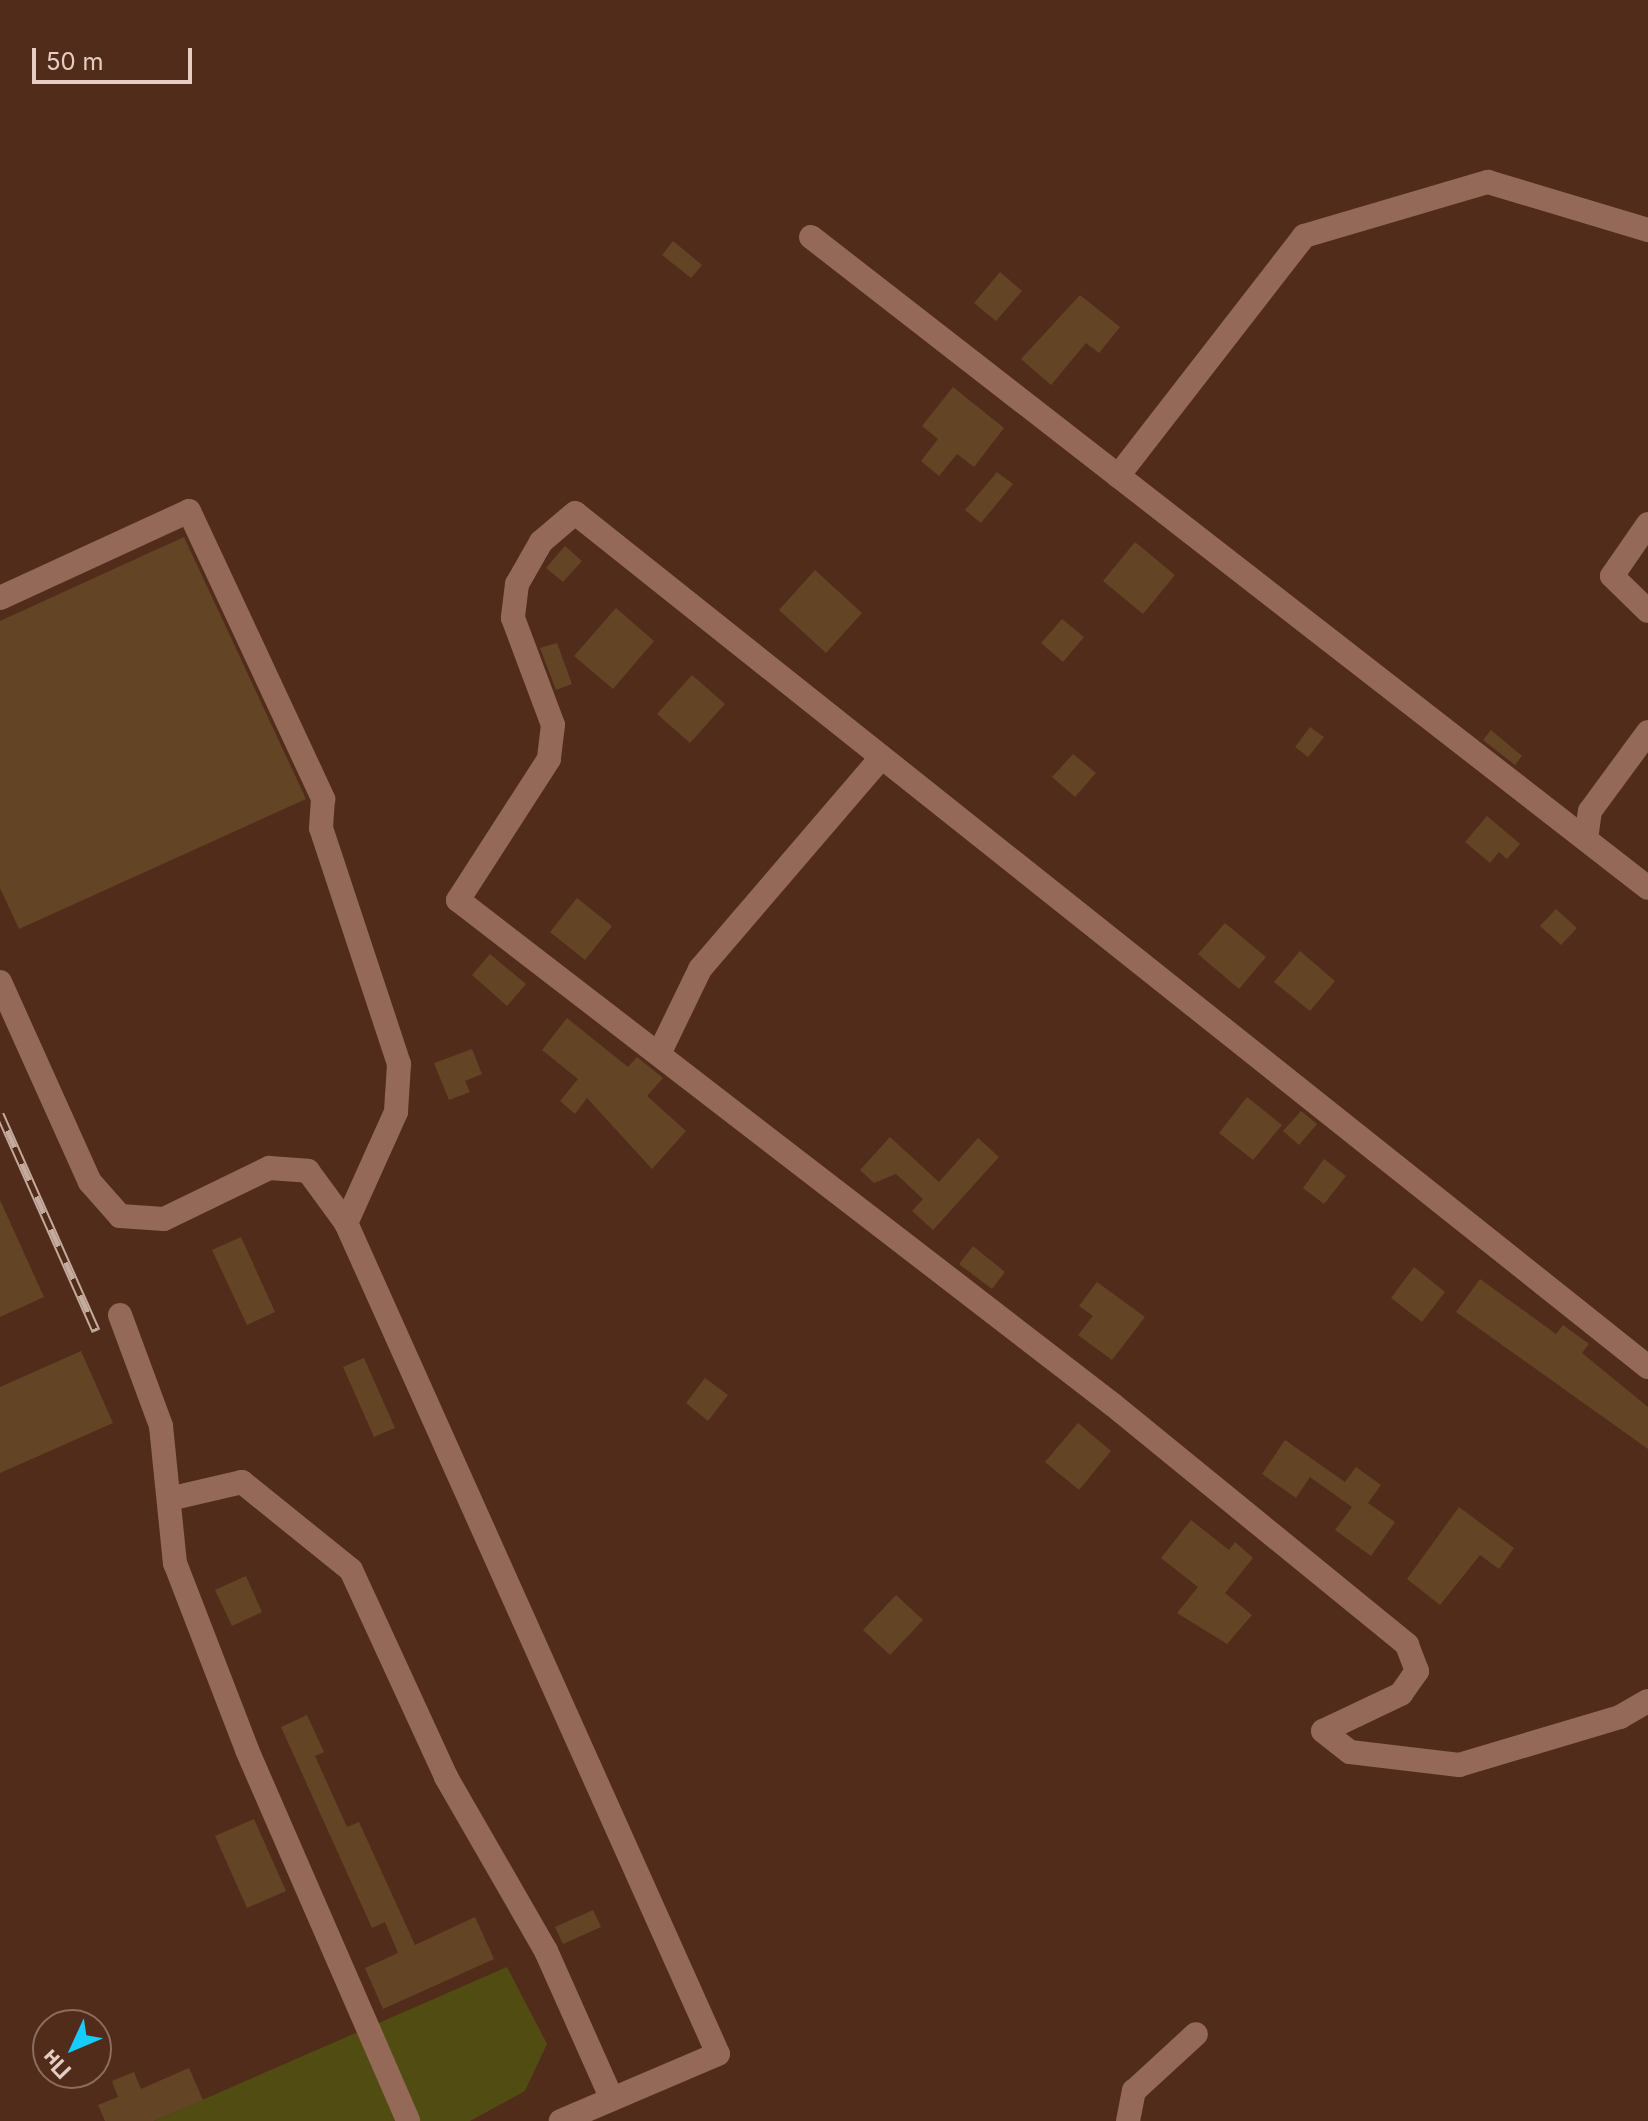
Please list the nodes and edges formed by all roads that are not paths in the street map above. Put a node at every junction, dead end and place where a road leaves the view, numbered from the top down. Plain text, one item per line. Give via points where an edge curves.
1 (1648, 230) edge
2 (811, 237) dead end
3 (1118, 476) junction
4 (1648, 524) edge
5 (0, 598) edge
6 (1648, 611) edge
7 (1648, 732) edge
8 (882, 757) junction
9 (1586, 839) junction
10 (1648, 888) edge
11 (0, 982) edge
12 (659, 1054) junction
13 (346, 1223) junction
14 (120, 1315) dead end
15 (1648, 1367) edge
16 (169, 1499) junction
17 (1648, 1701) edge
18 (1196, 2034) dead end
19 (612, 2099) junction
20 (408, 2121) edge
21 (561, 2121) edge
22 (1128, 2121) edge

1 - 3 street via 1488,182 1304,236
2 - 3 street
3 - 9 street
4 - 6 street via 1612,576
5 - 13 street via 189,511 323,799 321,828 399,1064 396,1112
7 - 9 street via 1590,811
8 - 12 street via 700,969
8 - 12 street via 575,513 541,542 517,584 513,618 553,725 549,759 458,900
8 - 15 street
9 - 10 street
11 - 13 street via 90,1182 120,1216 164,1219 269,1168 308,1171
12 - 17 street via 786,1160 1296,1549 1407,1645 1417,1671 1401,1694 1323,1731 1350,1752 1459,1765 1620,1717
13 - 19 street via 718,2054
14 - 16 street via 161,1426
16 - 19 street via 242,1482 351,1570 446,1777 546,1951
16 - 20 street via 175,1563 247,1750
18 - 22 street via 1134,2091
19 - 21 street

